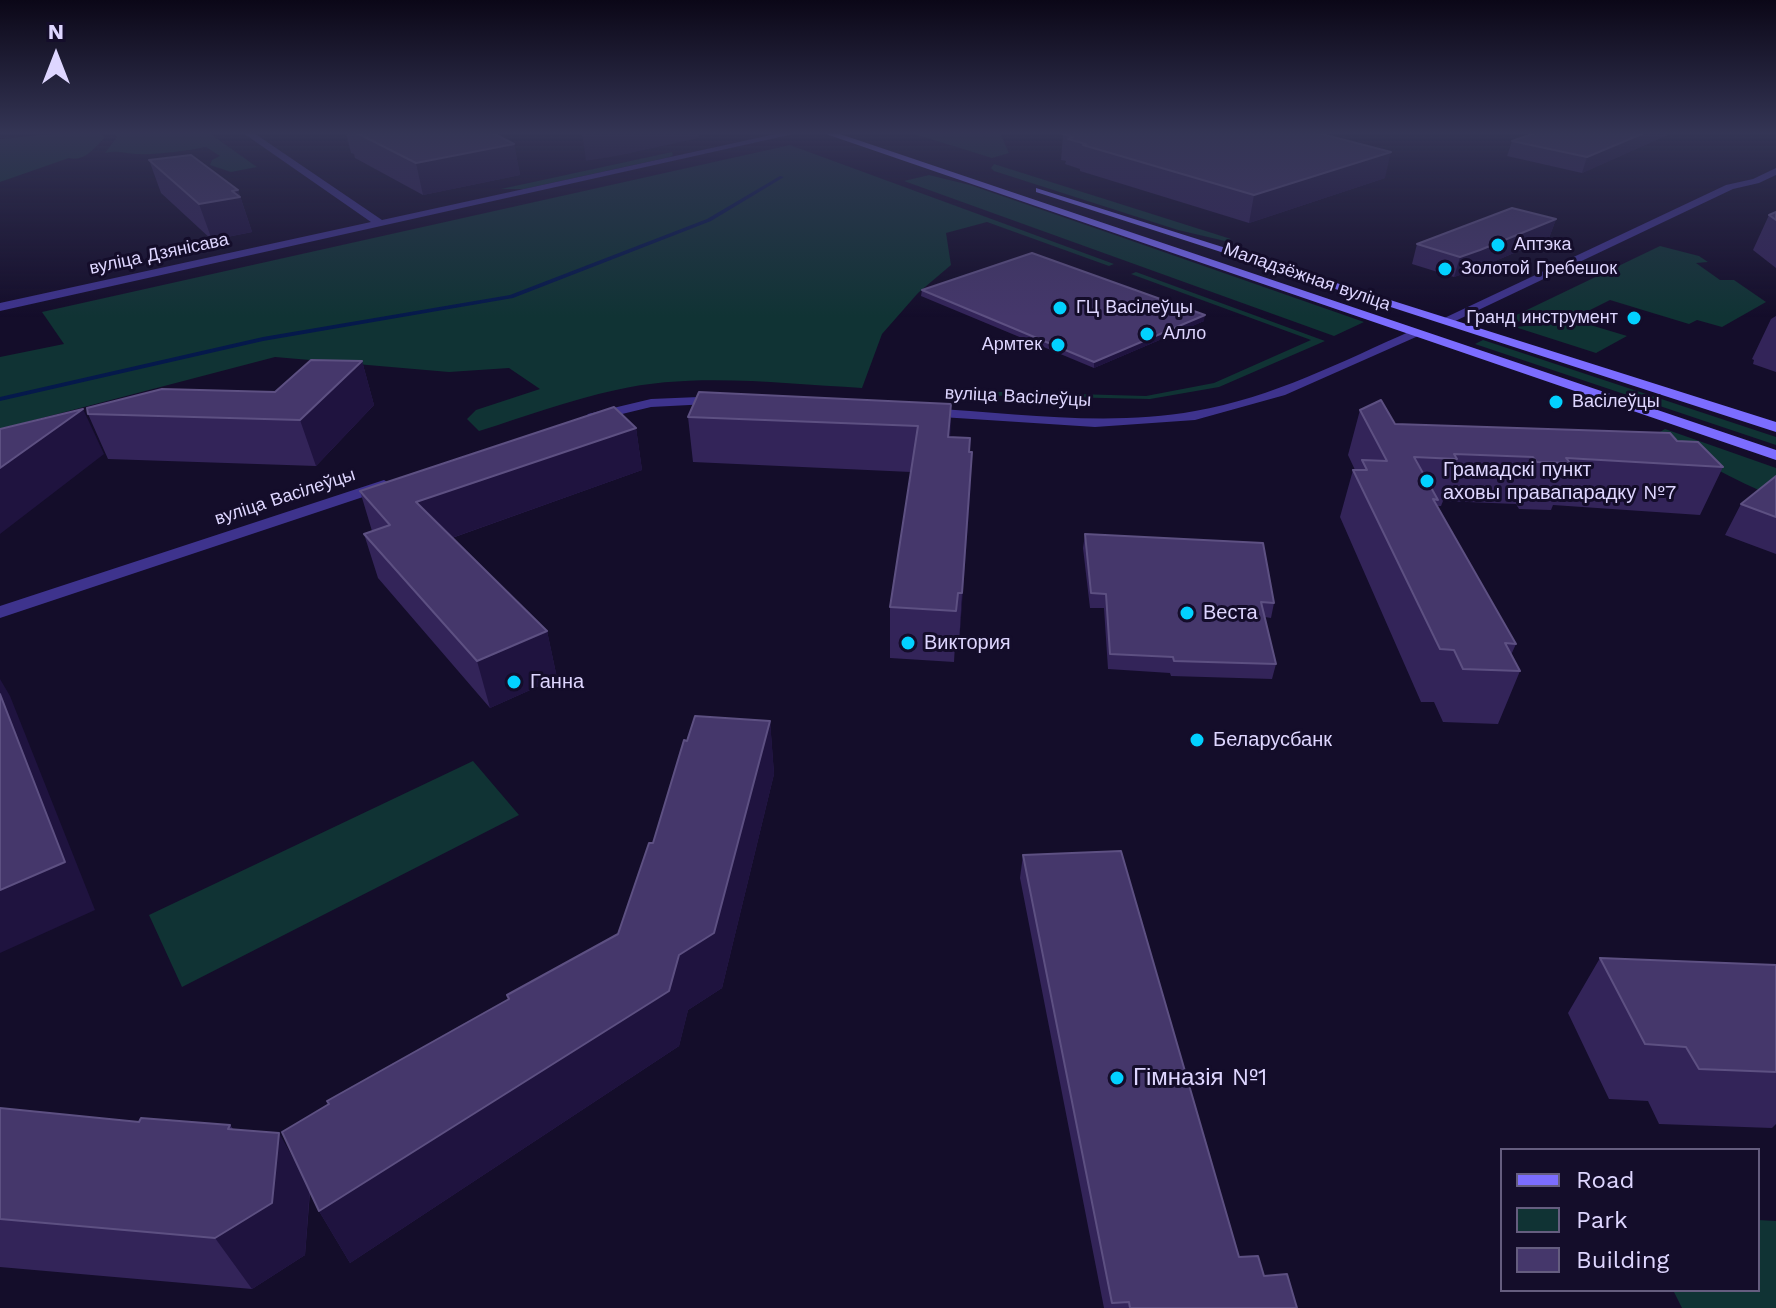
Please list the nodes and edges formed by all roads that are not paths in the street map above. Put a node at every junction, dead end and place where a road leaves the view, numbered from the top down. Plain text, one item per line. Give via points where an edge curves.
1 (337, 194) edge
2 (517, 194) edge
3 (1010, 194) edge
4 (1051, 194) edge
5 (1715, 194) edge
6 (381, 224) junction
7 (0, 307) edge
8 (1444, 321) junction
9 (1418, 333) junction
10 (733, 400) edge
11 (905, 411) edge
12 (578, 422) edge
13 (1776, 427) edge
14 (1776, 455) edge
15 (400, 480) edge
16 (0, 612) edge

1 - 6 street
2 - 6 street, вуліца Дзянісава
3 - 9 main road, Маладзёжная вуліца
4 - 8 main road, Маладзёжная вуліца
5 - 8 street, вуліца Васілеўцы
6 - 7 street, вуліца Дзянісава
8 - 9 main road, вуліца Васілеўцы
8 - 13 main road, Маладзёжная вуліца
9 - 11 street, вуліца Васілеўцы via 1260,399 1195,416 1115,422
9 - 14 main road, Маладзёжная вуліца
10 - 12 street via 651,403
15 - 16 street, вуліца Васілеўцы

